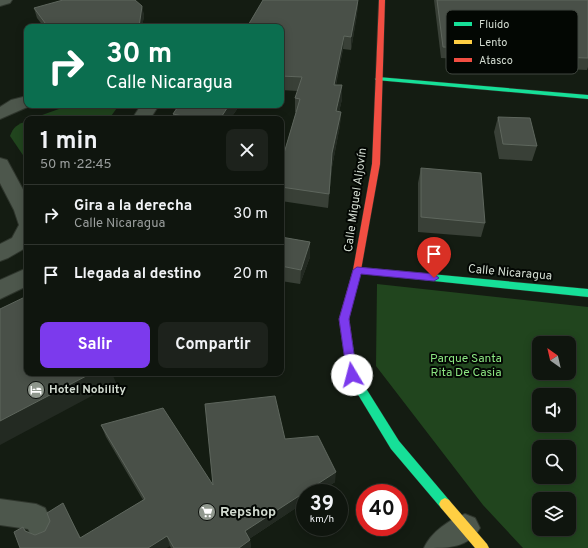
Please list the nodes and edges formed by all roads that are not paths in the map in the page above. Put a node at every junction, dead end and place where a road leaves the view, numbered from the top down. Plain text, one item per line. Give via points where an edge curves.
1 (5, 0) edge
2 (382, 0) edge
3 (0, 2) edge
4 (378, 79) junction
5 (588, 97) edge
6 (24, 102) edge
7 (0, 114) edge
8 (0, 164) edge
9 (24, 210) edge
10 (24, 242) edge
11 (0, 253) edge
12 (357, 270) junction
13 (24, 278) edge
14 (0, 290) edge
15 (588, 293) edge
16 (0, 512) edge
17 (42, 530) dead end
18 (474, 538) edge
19 (440, 548) edge

1 - 3 street
2 - 4 street, Calle Miguel Aljovín
4 - 5 street
4 - 12 street, Calle Miguel Aljovín via 376,164
6 - 7 street
8 - 9 street
10 - 11 street
12 - 15 street, Calle Nicaragua
12 - 18 street, Calle Miguel Aljovín via 344,319 352,375 395,445
13 - 14 street
16 - 17 lane via 36,517
18 - 19 street

